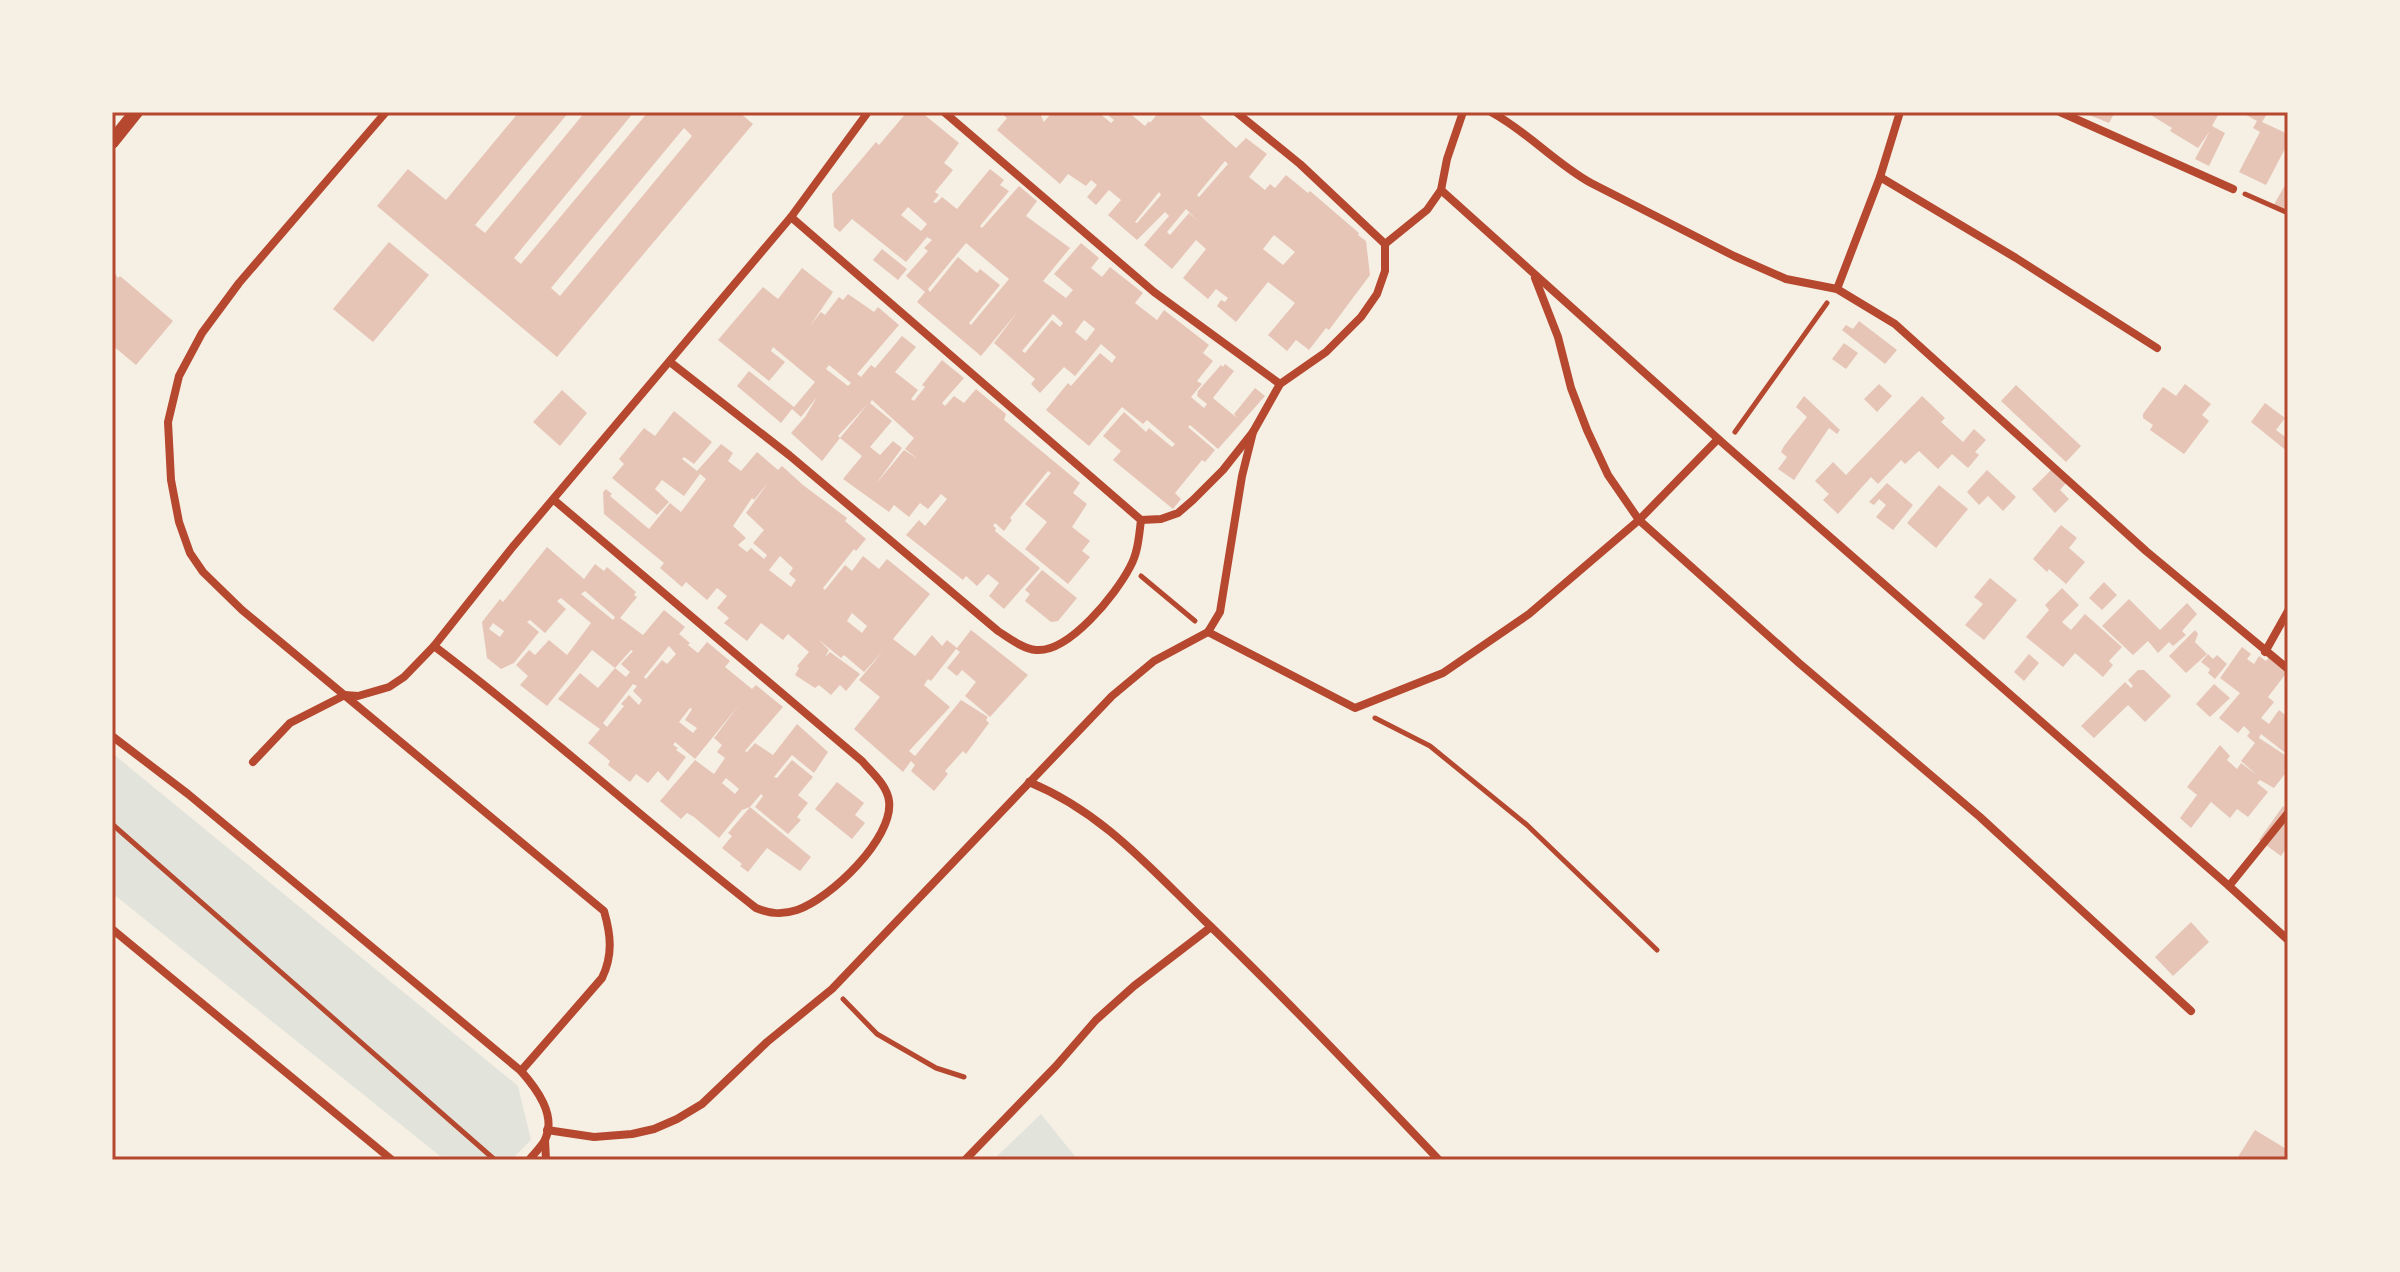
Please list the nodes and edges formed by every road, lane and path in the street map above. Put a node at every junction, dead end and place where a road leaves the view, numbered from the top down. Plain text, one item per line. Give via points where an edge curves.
1 (136, 112) edge
2 (386, 112) edge
3 (868, 112) edge
4 (944, 112) edge
5 (1236, 112) edge
6 (1463, 112) edge
7 (1900, 112) edge
8 (2060, 112) edge
9 (1494, 113) edge
10 (112, 142) edge
11 (1880, 177) junction
12 (2233, 189) joint
13 (1441, 190) junction
14 (2288, 213) edge
15 (791, 217) junction
16 (1385, 244) junction
17 (1533, 273) junction
18 (1837, 289) junction
19 (2157, 348) dead end
20 (670, 362) junction
21 (1280, 384) junction
22 (1253, 432) junction
23 (1721, 442) junction
24 (554, 500) junction
25 (1141, 520) junction
26 (1639, 520) junction
27 (1130, 567) junction
28 (2288, 611) edge
29 (1208, 632) junction
30 (434, 646) junction
31 (2265, 652) junction
32 (2288, 669) edge
33 (345, 695) junction
34 (1355, 708) junction
35 (112, 736) edge
36 (253, 762) dead end
37 (1029, 782) junction
38 (2288, 813) edge
39 (112, 824) edge
40 (2229, 886) junction
41 (1211, 927) junction
42 (112, 929) edge
43 (2288, 940) edge
44 (1657, 950) dead end
45 (832, 989) junction
46 (2191, 1011) dead end
47 (521, 1071) junction
48 (964, 1077) dead end
49 (546, 1135) junction
50 (392, 1160) edge
51 (495, 1160) edge
52 (529, 1160) edge
53 (546, 1160) edge
54 (965, 1160) edge
55 (1439, 1160) edge

1 - 10 street
2 - 33 street via 202,333 179,376 168,422 179,522 196,562 242,610
3 - 15 street
4 - 21 street via 1154,292
5 - 16 street
6 - 13 street
7 - 11 street
8 - 12 street
9 - 18 street via 1591,183 1786,279
11 - 18 street
11 - 19 street
12 - 14 path
13 - 16 street via 1427,210
13 - 17 street
15 - 20 street
15 - 25 street
16 - 21 street via 1385,271 1361,317 1326,352
17 - 23 street
17 - 26 street via 1587,430 1608,475
18 - 23 path
18 - 31 street via 1895,324
20 - 24 street
20 - 27 street via 1023,646 1041,650 1067,640 1104,604
21 - 22 street
22 - 25 street via 1178,513
22 - 29 street via 1223,601
23 - 26 street
23 - 40 street
24 - 30 street
24 - 30 street via 862,761 889,798 889,815 879,838 845,878 813,903 779,913 756,908
25 - 27 street
26 - 34 street via 1529,614 1443,673
26 - 46 street via 1980,817
27 - 29 path
28 - 31 street
29 - 34 street
29 - 37 street via 1133,678
30 - 33 street via 389,687
31 - 32 street
33 - 36 street via 290,723
33 - 47 street via 604,911 610,947 602,978
34 - 44 path via 1430,746 1527,825
35 - 47 street
37 - 41 street via 1062,796 1103,824
37 - 45 street
38 - 40 street
39 - 51 path
40 - 43 street
41 - 54 street via 1096,1020
41 - 55 street
42 - 50 street
45 - 48 path via 877,1034 936,1068
45 - 49 street via 702,1104 677,1119 632,1134
47 - 49 street via 539,1092
49 - 52 street
49 - 53 street

